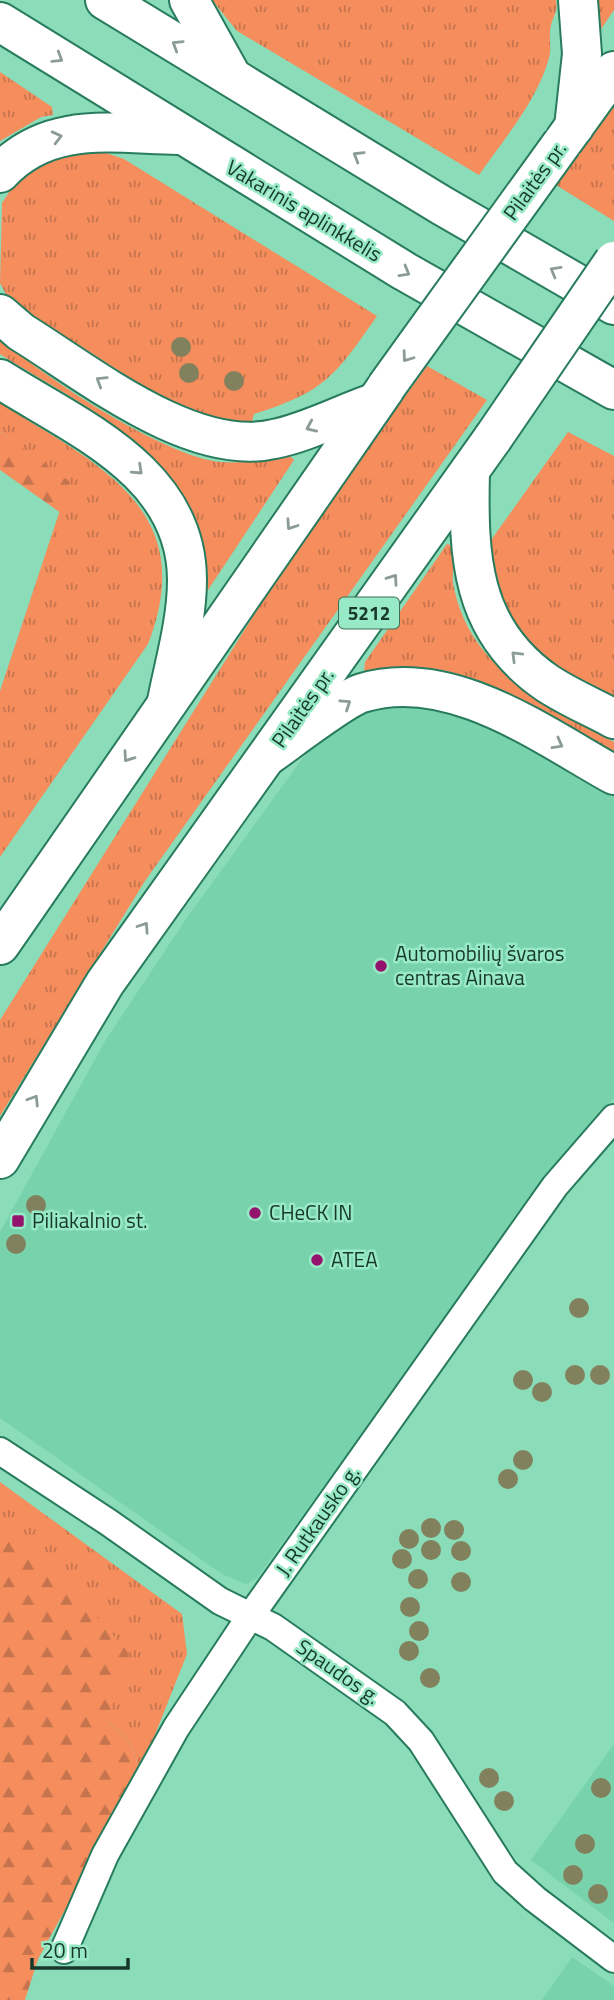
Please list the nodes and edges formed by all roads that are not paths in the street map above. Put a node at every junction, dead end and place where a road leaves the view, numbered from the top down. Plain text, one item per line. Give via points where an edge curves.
1 (104, 0) edge
2 (188, 0) edge
3 (578, 0) edge
4 (0, 22) edge
5 (614, 71) edge
6 (235, 82) junction
7 (179, 135) junction
8 (568, 135) junction
9 (0, 173) edge
10 (614, 261) edge
11 (614, 305) edge
12 (0, 314) edge
13 (0, 379) edge
14 (614, 390) edge
15 (380, 395) junction
16 (470, 471) junction
17 (167, 701) junction
18 (614, 719) edge
19 (269, 755) junction
20 (614, 775) edge
21 (0, 945) edge
22 (614, 1118) edge
23 (0, 1159) edge
24 (0, 1451) edge
25 (249, 1618) junction
26 (64, 1950) dead end
27 (614, 1959) edge

6 -> 1 main road
2 - 6 main road
3 - 8 main road via 582,54
4 -> 7 main road, Vakarinis aplinkkelis
5 - 8 main road, Pilaitės pr.
11 -> 6 main road
9 -> 7 main road via 25,150 50,138 78,133
7 -> 14 main road, Vakarinis aplinkkelis via 404,271
8 -> 15 main road, Pilaitės pr., bridge
10 - 16 main road, Pilaitės pr. / 5212, bridge
15 -> 12 main road via 273,440 201,436 172,426 21,332
13 -> 17 main road via 114,450 142,472 162,497 184,548 187,578 186,608
15 -> 17 main road, Pilaitės pr.
18 -> 16 main road via 548,684 505,646 491,622 477,592 468,526
19 -> 16 main road, Pilaitės pr. / 5212
17 -> 21 main road, Pilaitės pr.
19 -> 20 main road via 361,693 430,690 489,706
23 -> 19 main road, Pilaitės pr. via 105,983
22 - 25 street, J. Rutkausko g. via 555,1186
24 - 25 street, Spaudos g.
25 - 26 street, J. Rutkausko g. via 176,1728 105,1855
25 - 27 street, Spaudos g. via 273,1627 395,1713 421,1741 505,1872

